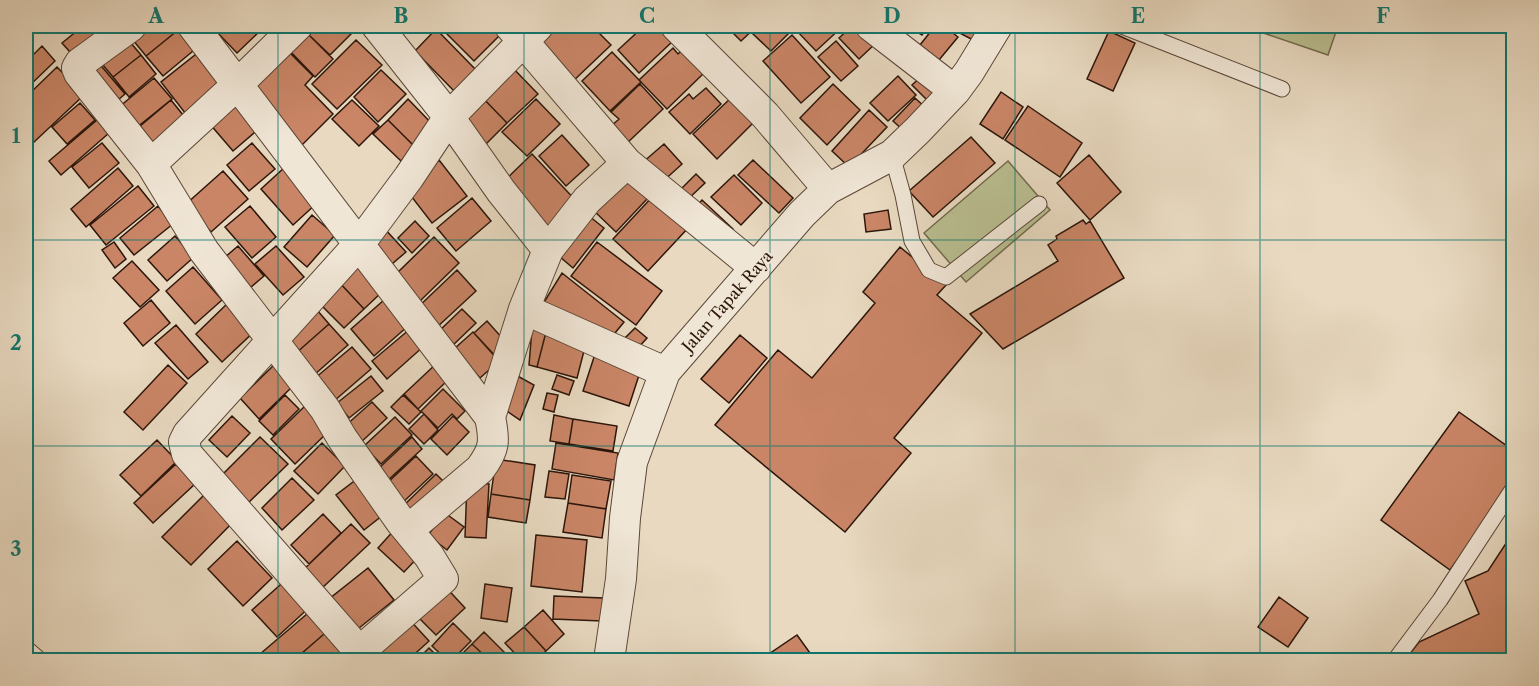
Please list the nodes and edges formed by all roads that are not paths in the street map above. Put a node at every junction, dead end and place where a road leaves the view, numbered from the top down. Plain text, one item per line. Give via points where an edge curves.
1 (131, 26) edge
2 (194, 26) edge
3 (297, 26) edge
4 (377, 26) edge
5 (676, 26) edge
6 (871, 26) edge
7 (997, 26) edge
8 (1122, 26) edge
9 (523, 31) edge
10 (238, 84) junction
11 (1282, 89) dead end
12 (955, 91) junction
13 (449, 117) junction
14 (892, 155) junction
15 (627, 163) junction
16 (151, 164) junction
17 (828, 189) junction
18 (1040, 204) dead end
19 (360, 243) junction
20 (548, 250) junction
21 (756, 268) junction
22 (524, 309) junction
23 (272, 342) junction
24 (665, 372) junction
25 (490, 417) junction
26 (1514, 487) edge
27 (408, 530) junction
28 (26, 648) edge
29 (364, 656) edge
30 (40, 660) edge
31 (609, 660) edge
32 (1395, 660) edge

1 - 16 street via 77,68
2 - 10 street
3 - 10 street
4 - 13 street
5 - 17 street via 765,115
6 - 12 street
7 - 12 street, Jalan Tapak Raya
8 - 11 lane
9 - 13 street
9 - 15 street
10 - 16 street
10 - 19 street
12 - 14 street, Jalan Tapak Raya
13 - 19 street
13 - 20 street
14 - 17 street, Jalan Tapak Raya
14 - 18 lane via 912,241 929,270 946,277
15 - 20 street via 587,200
15 - 21 street
16 - 23 street via 204,251
17 - 21 street, Jalan Tapak Raya via 802,213
19 - 23 street
19 - 25 street
20 - 22 street
21 - 24 street, Jalan Tapak Raya
22 - 24 street
22 - 25 street
23 - 27 street via 325,408
23 - 29 street via 188,434 185,448
24 - 31 street, Jalan Tapak Raya via 632,462
25 - 27 street via 495,440 489,457
26 - 32 lane via 1440,600
27 - 29 street via 443,579
28 - 30 lane

